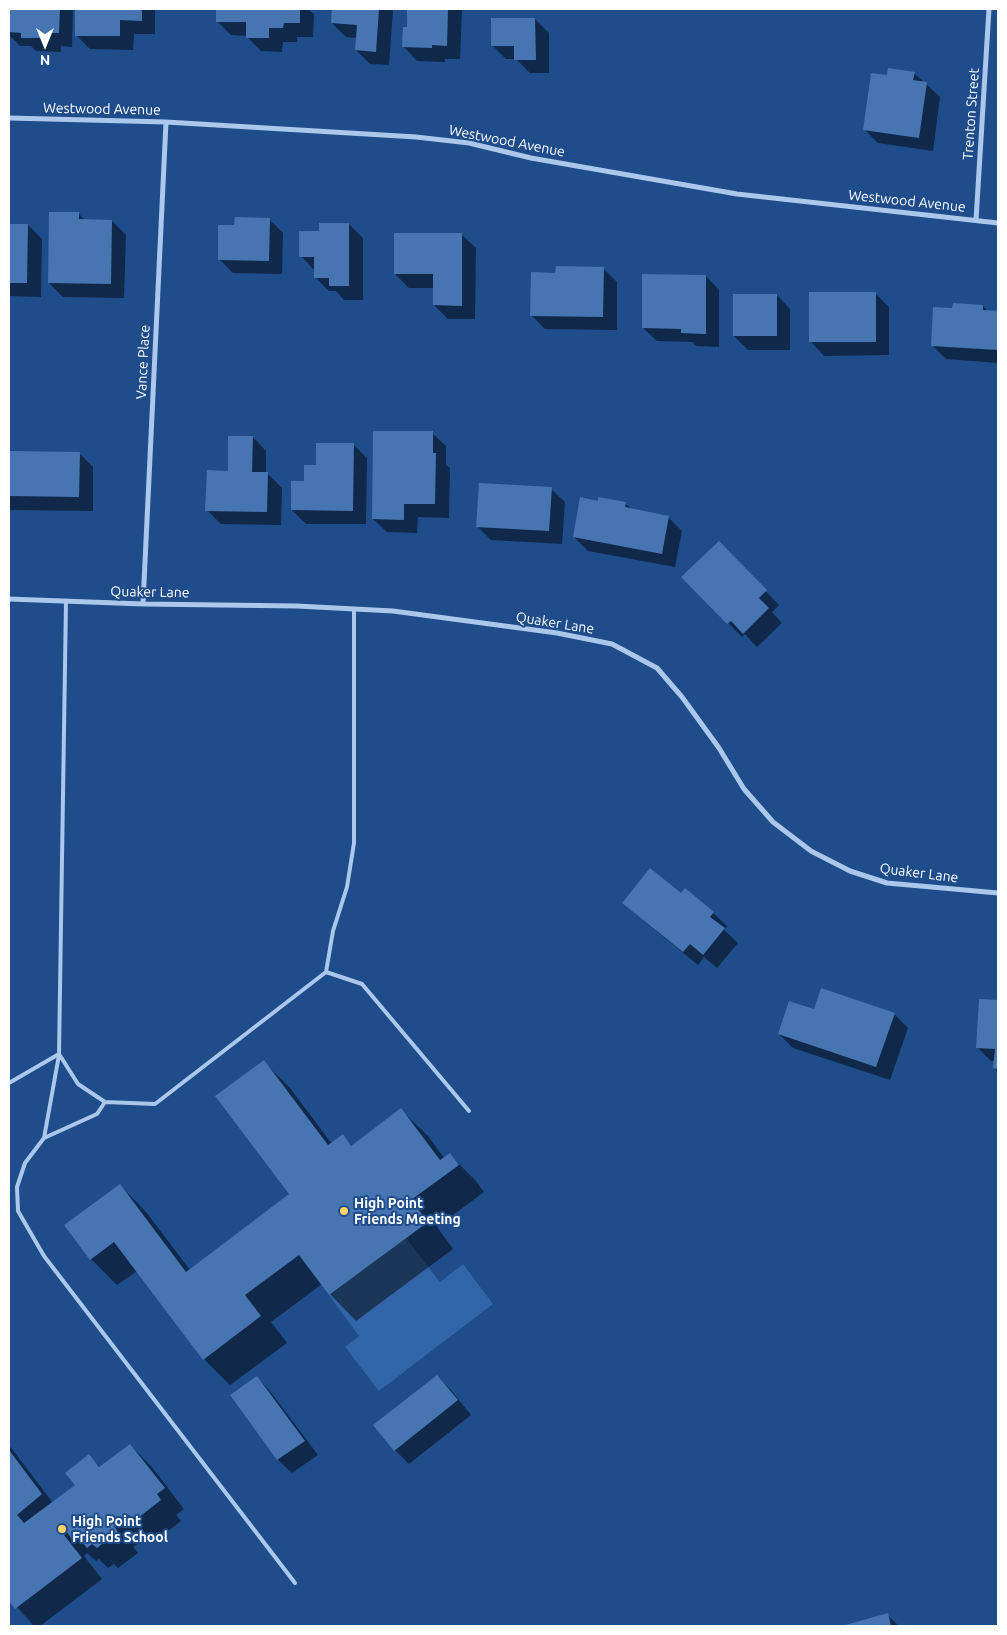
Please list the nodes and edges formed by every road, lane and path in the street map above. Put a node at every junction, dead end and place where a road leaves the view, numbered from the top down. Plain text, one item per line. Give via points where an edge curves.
1 (989, 9) edge
2 (9, 118) edge
3 (166, 122) junction
4 (976, 220) junction
5 (998, 223) edge
6 (9, 599) edge
7 (66, 601) junction
8 (142, 604) junction
9 (354, 609) junction
10 (998, 893) edge
11 (326, 972) junction
12 (59, 1054) junction
13 (9, 1083) edge
14 (105, 1102) junction
15 (469, 1111) dead end
16 (44, 1138) junction
17 (295, 1583) dead end

1 - 4 street, Trenton Street
2 - 3 street, Westwood Avenue
3 - 4 street, Westwood Avenue via 434,139 737,194
3 - 8 street, Vance Place
4 - 5 street, Westwood Avenue
6 - 7 street, Quaker Lane
7 - 8 street, Quaker Lane
7 - 12 lane
8 - 9 street, Quaker Lane
9 - 10 street, Quaker Lane via 393,611 612,644 657,668 698,719 744,788 773,822 811,851 850,871 887,883
9 - 11 lane via 354,843
11 - 14 lane via 155,1104
11 - 15 lane via 362,984
12 - 13 lane
12 - 14 lane via 78,1084
12 - 16 lane
14 - 16 lane via 96,1114
16 - 17 lane via 25,1163 17,1186 18,1211 44,1256

